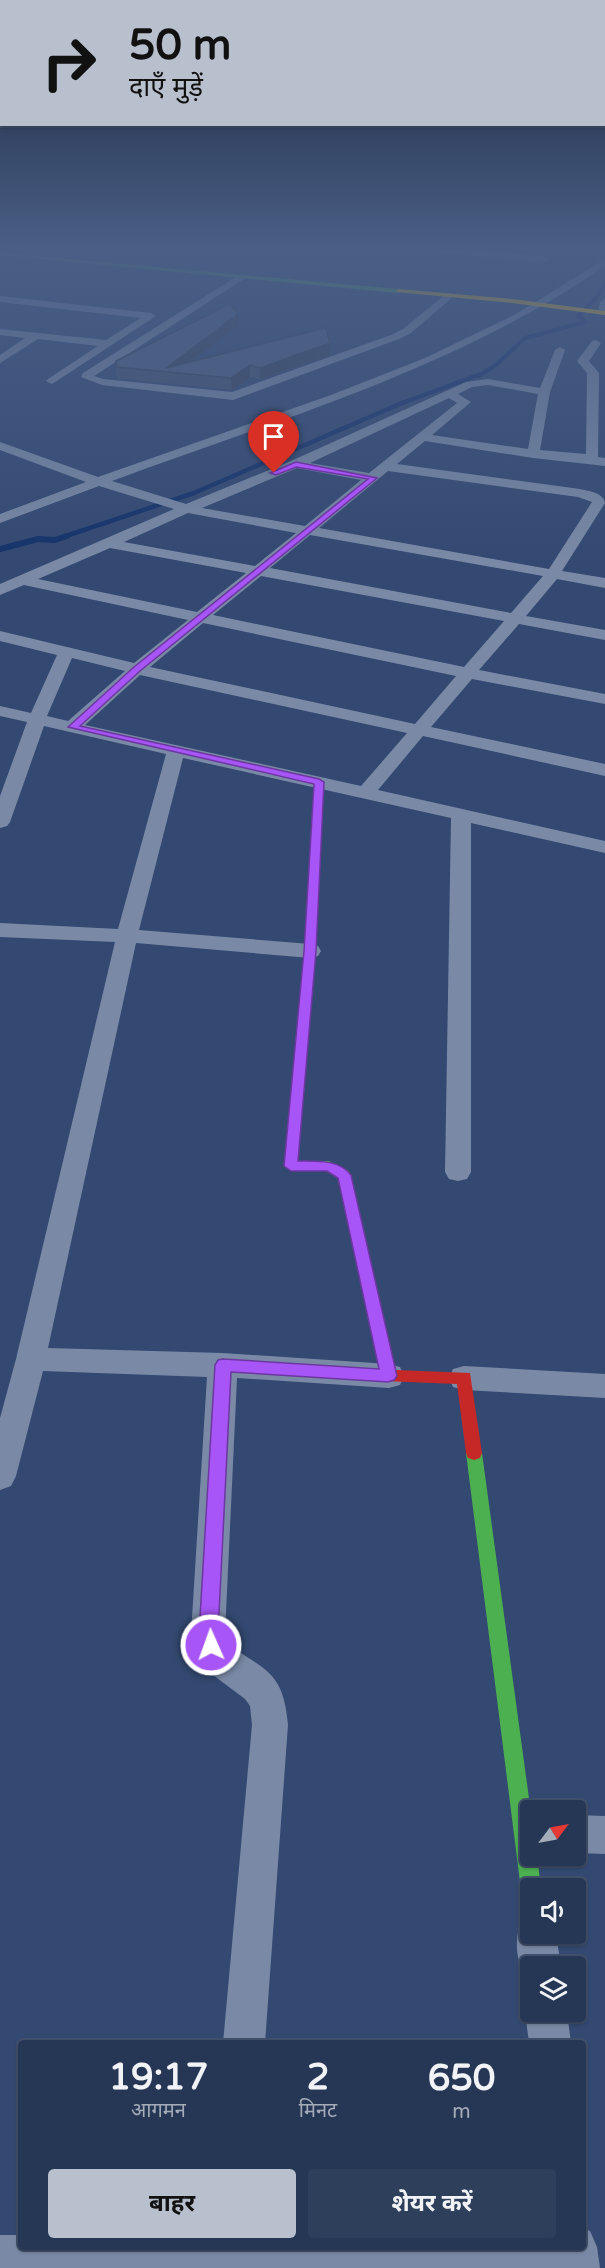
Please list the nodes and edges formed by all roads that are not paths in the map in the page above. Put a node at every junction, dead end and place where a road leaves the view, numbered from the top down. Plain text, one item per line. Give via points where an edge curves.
1 (95, 353) edge
2 (122, 353) edge
3 (352, 353) edge
4 (446, 353) edge
5 (559, 353) edge
6 (589, 353) edge
7 (52, 381) dead end
8 (544, 392) junction
9 (448, 393) junction
10 (423, 437) junction
11 (0, 446) edge
12 (533, 454) junction
13 (592, 459) junction
14 (605, 462) edge
15 (296, 464) junction
16 (388, 467) junction
17 (374, 478) junction
18 (97, 481) junction
19 (187, 509) junction
20 (0, 519) edge
21 (307, 530) junction
22 (108, 543) junction
23 (257, 572) junction
24 (553, 574) junction
25 (20, 580) junction
26 (605, 583) edge
27 (0, 590) edge
28 (200, 617) junction
29 (515, 618) junction
30 (605, 635) edge
31 (0, 636) edge
32 (66, 652) junction
33 (137, 669) junction
34 (466, 674) junction
35 (605, 699) edge
36 (0, 711) edge
37 (37, 720) junction
38 (72, 727) junction
39 (418, 730) junction
40 (176, 750) junction
41 (605, 770) edge
42 (319, 782) junction
43 (366, 792) junction
44 (461, 814) junction
45 (0, 822) edge
46 (605, 848) edge
47 (0, 930) edge
48 (127, 936) junction
49 (310, 951) junction
50 (458, 1172) dead end
51 (31, 1359) junction
52 (223, 1365) junction
53 (388, 1376) junction
54 (464, 1378) junction
55 (605, 1386) edge
56 (7, 1416) edge
57 (0, 1476) edge
58 (522, 1800) edge
59 (586, 1834) edge
60 (605, 1835) edge
61 (547, 2022) edge
62 (244, 2040) edge
63 (550, 2040) edge
64 (574, 2250) edge
65 (227, 2253) edge
66 (0, 2258) edge
67 (555, 2268) edge
68 (577, 2268) edge

1 - 7 street
2 - 3 street via 87,377 102,382 233,396
4 - 18 street
5 - 8 street
6 - 13 street via 583,361 593,373
8 - 9 street via 482,382
8 - 12 street
9 - 10 street via 465,402
9 - 15 street
10 - 12 street
10 - 16 street
11 - 18 street
12 - 13 street
13 - 14 street
15 - 17 street
15 - 19 street
16 - 17 street
16 - 24 street via 580,493 598,499
17 - 21 street
18 - 19 street
18 - 20 street
19 - 21 street
19 - 22 street
21 - 23 street
21 - 24 street
22 - 23 street
22 - 25 street
23 - 28 street
23 - 29 street
24 - 26 street
24 - 29 street
25 - 27 street
25 - 28 street
28 - 33 street
28 - 34 street
29 - 30 street
29 - 34 street
31 - 32 street
32 - 33 street
32 - 37 street
33 - 38 street
33 - 39 street
34 - 35 street
34 - 39 street
36 - 37 street
37 - 38 street
37 - 45 street
38 - 40 street
39 - 41 street
39 - 43 street
40 - 42 street
40 - 48 street
42 - 43 street
42 - 49 street
43 - 44 street
44 - 46 street
44 - 50 street
47 - 48 street
48 - 49 street
48 - 51 street
49 - 53 street via 291,1166 329,1167 344,1175
51 - 52 street
51 - 56 street
52 - 53 street
52 - 62 street via 208,1634 217,1657 258,1687 267,1701 270,1725
53 - 54 street
54 - 55 street
54 - 58 street
56 - 57 street
59 - 60 street
61 - 63 street
64 - 68 street
65 - 66 street
65 - 67 street

